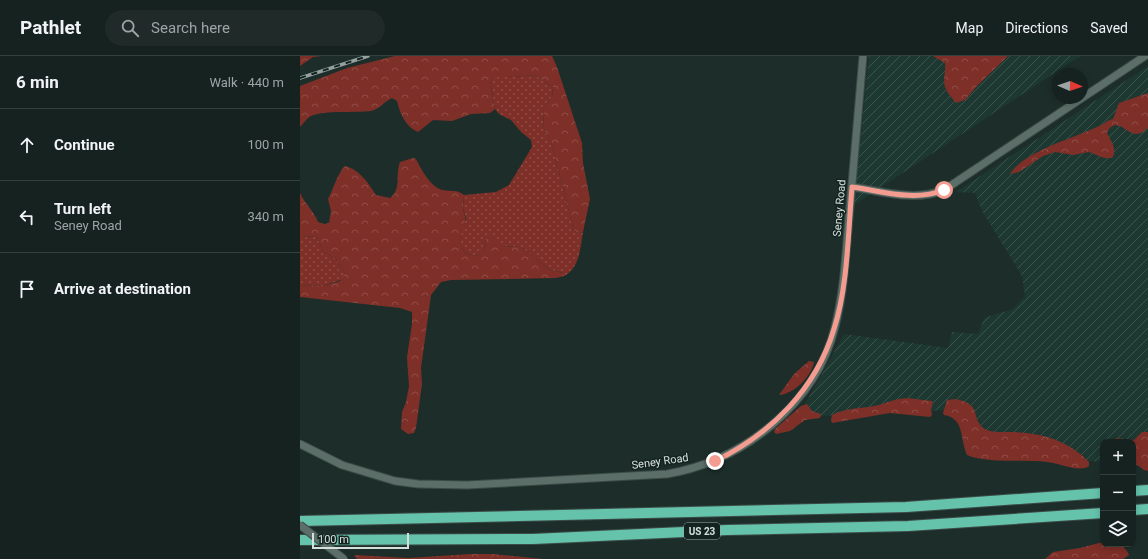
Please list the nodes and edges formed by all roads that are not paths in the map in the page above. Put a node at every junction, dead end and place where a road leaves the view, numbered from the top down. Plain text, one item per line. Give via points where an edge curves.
1 (863, 56) edge
2 (1145, 56) edge
3 (1088, 94) edge
4 (1073, 104) edge
5 (852, 187) junction
6 (300, 444) edge
7 (1148, 490) edge
8 (1136, 491) edge
9 (1100, 493) edge
10 (1148, 509) edge
11 (1136, 510) edge
12 (1100, 512) edge
13 (300, 521) edge
14 (300, 525) edge
15 (300, 540) edge
16 (344, 559) edge

1 - 5 street, Seney Road
2 - 3 street
4 - 5 street via 944,190 932,195 899,194
5 - 6 street, Seney Road via 841,298 835,328 825,354 801,394 775,422 754,439 721,458 683,471 643,476 443,485 395,481 368,474 342,466
7 - 8 highway
9 - 13 highway, US 23 via 906,507
10 - 11 highway
12 - 15 highway, US 23 via 908,526 727,530 532,539
14 - 16 street, bridge

